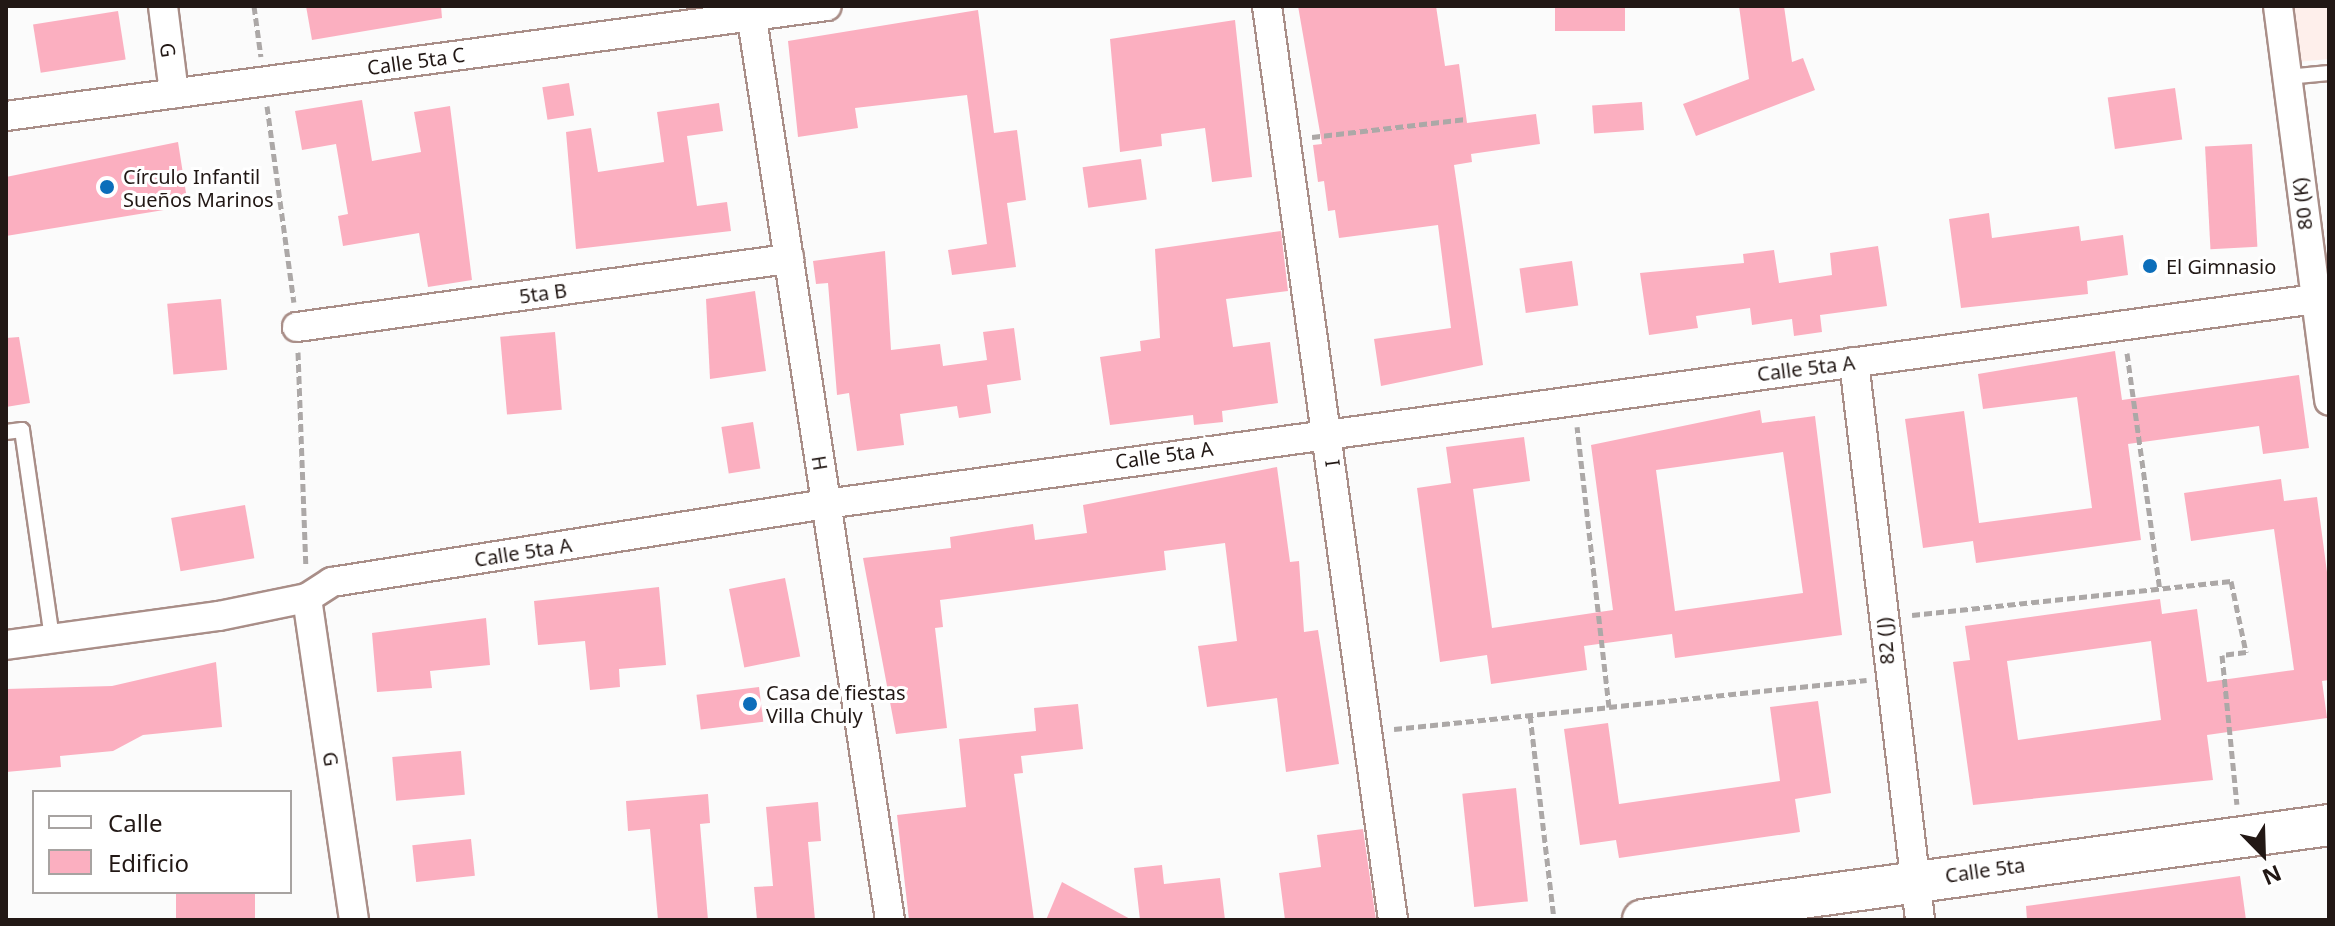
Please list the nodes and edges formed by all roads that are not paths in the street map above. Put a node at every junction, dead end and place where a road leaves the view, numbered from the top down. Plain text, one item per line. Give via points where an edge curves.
1 (163, 6) edge
2 (827, 6) edge
3 (1267, 6) edge
4 (2278, 6) edge
5 (751, 11) edge
6 (2329, 73) edge
7 (2287, 77) junction
8 (174, 93) junction
9 (6, 116) edge
10 (789, 259) junction
11 (2321, 296) edge
12 (297, 327) dead end
13 (1854, 362) junction
14 (2329, 401) edge
15 (1329, 431) junction
16 (6, 432) edge
17 (826, 504) junction
18 (307, 598) junction
19 (52, 639) junction
20 (6, 645) edge
21 (2329, 825) edge
22 (1915, 880) junction
23 (354, 920) edge
24 (890, 920) edge
25 (1393, 920) edge
26 (1643, 920) edge
27 (1920, 920) edge

1 - 8 street, G
2 - 5 street, Calle 5ta C
3 - 15 street, I
4 - 7 street, 80 (K)
5 - 8 street, Calle 5ta C
5 - 10 street, H
6 - 7 lane
7 - 11 street, 80 (K)
8 - 9 street, Calle 5ta C
10 - 12 street, 5ta B
10 - 17 street, H
11 - 13 street, Calle 5ta A
11 - 14 street, 80 (K)
13 - 15 street, Calle 5ta A
13 - 22 street, 82 (J)
15 - 17 street, Calle 5ta A
15 - 25 street, I
16 - 19 lane via 22,430
17 - 18 street, Calle 5ta A via 332,582
17 - 24 street, H
18 - 19 street, Calle 5ta A
18 - 23 street, G
19 - 20 street, Calle 5ta A
21 - 22 street, Calle 5ta
22 - 26 street, Calle 5ta
22 - 27 street, 82 (J)

